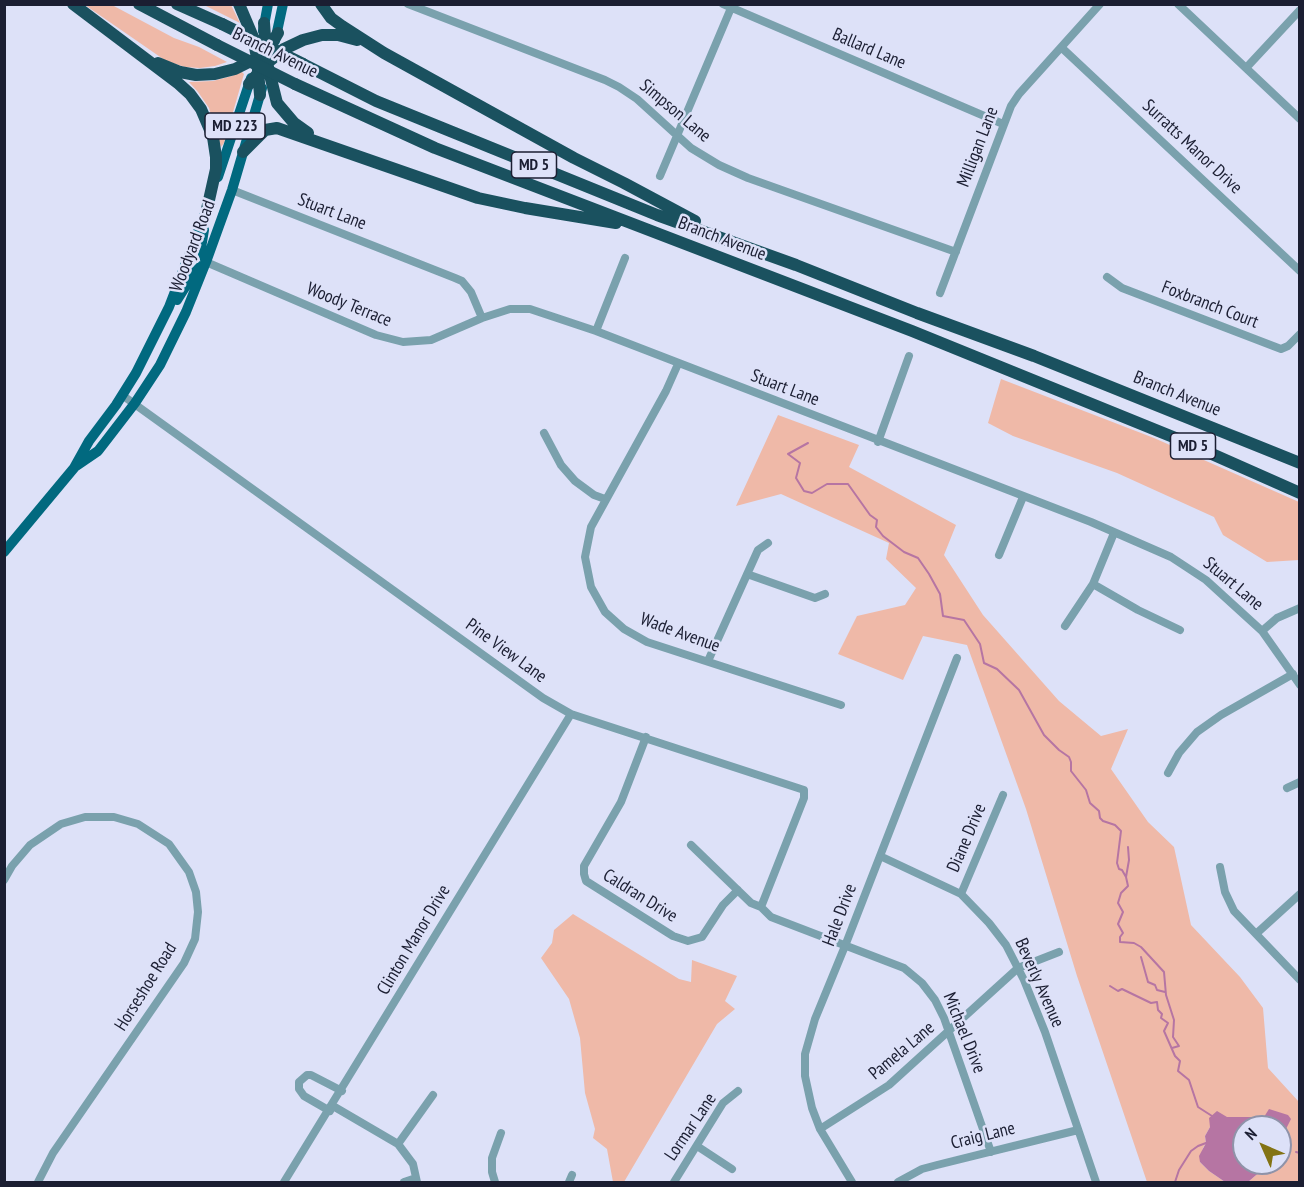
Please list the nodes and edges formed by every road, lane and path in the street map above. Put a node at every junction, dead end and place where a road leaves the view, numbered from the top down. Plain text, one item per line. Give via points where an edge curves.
1 (73, 4) edge
2 (139, 4) edge
3 (177, 4) edge
4 (239, 4) edge
5 (268, 4) edge
6 (283, 4) edge
7 (321, 4) edge
8 (408, 4) edge
9 (1100, 4) edge
10 (1178, 4) edge
11 (727, 6) edge
12 (1299, 10) edge
13 (264, 24) joint
14 (278, 33) joint
15 (373, 45) junction
16 (1062, 48) junction
17 (136, 52) junction
18 (262, 60) junction
19 (1246, 68) junction
20 (249, 84) joint
21 (260, 95) joint
22 (1299, 119) edge
23 (1003, 124) junction
24 (677, 135) junction
25 (331, 145) junction
26 (243, 152) junction
27 (660, 176) dead end
28 (232, 190) junction
29 (207, 209) junction
30 (674, 240) junction
31 (956, 252) junction
32 (769, 255) junction
33 (625, 258) dead end
34 (206, 262) junction
35 (1299, 271) edge
36 (1107, 277) dead end
37 (940, 293) dead end
38 (482, 318) junction
39 (158, 330) junction
40 (596, 331) junction
41 (1299, 334) edge
42 (909, 356) dead end
43 (678, 364) junction
44 (122, 395) junction
45 (135, 403) junction
46 (544, 433) dead end
47 (878, 442) junction
48 (1299, 463) edge
49 (74, 468) junction
50 (1299, 493) edge
51 (1023, 497) junction
52 (605, 499) junction
53 (1114, 533) junction
54 (768, 543) dead end
55 (4, 552) edge
56 (999, 555) dead end
57 (747, 574) junction
58 (1093, 584) junction
59 (825, 594) dead end
60 (1299, 608) edge
61 (1065, 626) dead end
62 (1180, 630) dead end
63 (1262, 631) junction
64 (957, 658) dead end
65 (708, 661) junction
66 (1293, 674) junction
67 (1299, 685) edge
68 (841, 705) dead end
69 (571, 714) junction
70 (646, 737) junction
71 (1168, 773) dead end
72 (1299, 782) edge
73 (1287, 788) dead end
74 (1003, 795) dead end
75 (691, 845) dead end
76 (880, 856) junction
77 (1220, 867) dead end
78 (4, 880) edge
79 (738, 890) junction
80 (961, 894) junction
81 (1299, 894) edge
82 (761, 907) junction
83 (1257, 933) junction
84 (845, 946) junction
85 (1059, 952) dead end
86 (1018, 968) junction
87 (1299, 980) edge
88 (948, 1033) junction
89 (738, 1090) dead end
90 (342, 1091) junction
91 (433, 1095) dead end
92 (331, 1108) junction
93 (820, 1130) junction
94 (1078, 1130) junction
95 (501, 1133) dead end
96 (398, 1143) junction
97 (697, 1146) junction
98 (991, 1152) junction
99 (732, 1168) dead end
100 (416, 1180) edge
101 (38, 1182) edge
102 (284, 1182) edge
103 (404, 1182) edge
104 (495, 1182) edge
105 (674, 1182) edge
106 (852, 1182) edge
107 (898, 1182) edge
108 (1096, 1182) edge

1 - 17 highway
2 - 30 highway, Branch Avenue / MD 5, bridge via 295,84 435,147
3 - 32 highway, Branch Avenue / MD 5, bridge via 376,101 657,215
4 - 18 highway
5 - 13 main road
6 - 14 main road
7 - 15 highway via 337,22
8 - 24 street, Simpson Lane via 605,80 629,93
9 - 16 street, Milligan Lane
10 - 19 street
11 - 23 street, Ballard Lane
11 - 24 street
12 - 19 street
13 - 18 highway
14 - 18 highway
15 - 18 highway via 338,35 321,35
15 - 32 highway via 683,216
16 - 23 street, Milligan Lane via 1019,94
16 - 35 street, Surratts Manor Drive
17 - 18 highway via 196,75 215,74
17 - 29 highway via 190,94 209,123 216,169
18 - 20 highway
18 - 21 highway
18 - 25 highway via 281,109 300,128
19 - 22 street
20 - 29 main road, Woodyard Road / MD 223
21 - 26 main road, Woodyard Road / MD 223
23 - 31 street, Milligan Lane
24 - 27 street
24 - 31 street, Simpson Lane via 701,155 748,178
25 - 26 highway via 271,128
25 - 30 highway via 478,198 612,222
26 - 28 main road, Woodyard Road / MD 223
28 - 34 main road, Woodyard Road / MD 223
28 - 38 street, Stuart Lane via 462,281
29 - 34 main road via 201,248
29 - 39 main road, Woodyard Road / MD 223
30 - 50 highway, Branch Avenue / MD 5 via 1078,398
31 - 37 street, Milligan Lane
32 - 48 highway, Branch Avenue / MD 5
33 - 40 street
34 - 38 street, Woody Terrace via 376,335 403,342 430,340
34 - 39 main road via 194,273
34 - 45 main road, Woodyard Road / MD 223 via 160,365
36 - 41 street, Foxbranch Court via 1122,288 1281,349
38 - 40 street, Stuart Lane via 510,309 530,309
39 - 44 main road, Woodyard Road / MD 223
40 - 43 street, Stuart Lane
42 - 47 street
43 - 47 street, Stuart Lane
43 - 52 street, Wade Avenue
44 - 45 street, Pine View Lane
44 - 49 main road, Woodyard Road / MD 223
45 - 49 main road, Woodyard Road / MD 223 via 98,451
45 - 69 street, Pine View Lane via 535,693
46 - 52 street via 561,465 575,481
47 - 51 street, Stuart Lane
49 - 55 main road, Woodyard Road / MD 223
51 - 53 street, Stuart Lane
51 - 56 street
52 - 65 street, Wade Avenue via 591,526 585,558 591,587 605,612 647,642
53 - 58 street
53 - 63 street, Stuart Lane via 1171,557 1206,580
54 - 57 street via 758,550
57 - 59 street via 815,598
57 - 65 street
58 - 61 street
58 - 62 street
60 - 63 street via 1277,618
63 - 66 street, Stuart Lane
64 - 76 street, Hale Drive
65 - 68 street, Wade Avenue
66 - 67 street, Stuart Lane
66 - 71 street via 1197,732
69 - 70 street, Pine View Lane
69 - 90 street, Clinton Manor Drive
70 - 79 street, Caldran Drive via 621,802 584,866 586,881 688,941 702,937
70 - 82 street, Pine View Lane via 806,792
72 - 73 street
74 - 80 street, Diane Drive
75 - 79 street, Michael Drive
76 - 80 street, Beverly Avenue
76 - 84 street, Hale Drive
77 - 83 street via 1228,901
78 - 101 street, Horseshoe Road via 30,845 61,824 114,817 138,824 169,844 189,872 196,892 195,939 184,963 52,1154
79 - 82 street, Michael Drive
80 - 86 street, Beverly Avenue via 998,933
81 - 83 street
82 - 84 street, Michael Drive via 771,917
83 - 87 street
84 - 88 street, Michael Drive via 895,963 916,977 935,1000
84 - 93 street, Hale Drive via 805,1054 808,1095
85 - 86 street, Pamela Lane
86 - 88 street, Pamela Lane
86 - 94 street, Beverly Avenue via 1045,1032
88 - 93 street, Pamela Lane via 879,1092
88 - 98 street, Michael Drive
89 - 97 street, Lormar Lane via 723,1103
90 - 92 street, Clinton Manor Drive
90 - 92 street via 311,1075 299,1082 304,1096
91 - 96 street
92 - 96 street
92 - 102 street, Clinton Manor Drive
93 - 106 street, Hale Drive
94 - 98 street, Craig Lane
94 - 108 street, Beverly Avenue
95 - 104 street via 492,1158
96 - 100 street via 413,1164
97 - 99 street
97 - 105 street, Lormar Lane
98 - 107 street, Craig Lane via 922,1169
100 - 103 street

